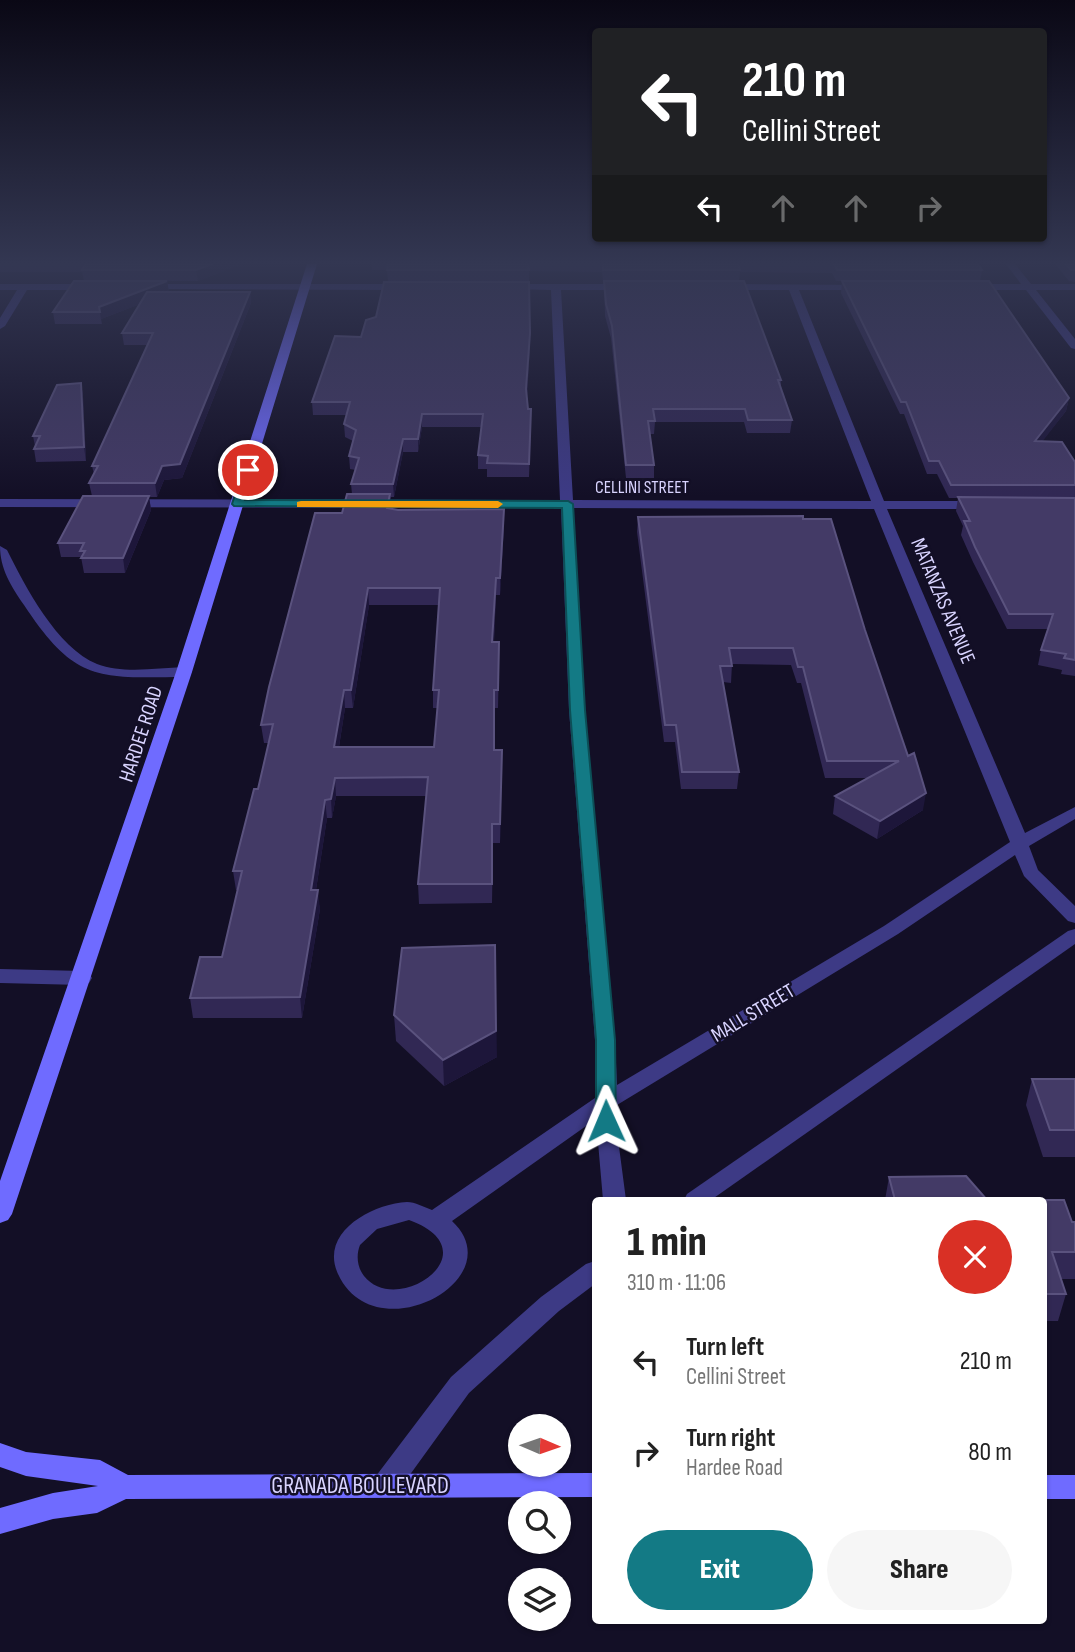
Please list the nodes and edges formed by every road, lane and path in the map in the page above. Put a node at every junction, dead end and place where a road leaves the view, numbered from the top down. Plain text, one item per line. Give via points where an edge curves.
1 (289, 341) edge
2 (559, 341) edge
3 (814, 341) edge
4 (0, 503) edge
5 (238, 504) junction
6 (568, 504) junction
7 (879, 504) junction
8 (996, 505) edge
9 (0, 550) edge
10 (184, 673) junction
11 (1075, 811) edge
12 (1021, 843) junction
13 (1075, 917) edge
14 (1075, 935) edge
15 (0, 976) edge
16 (82, 978) junction
17 (605, 1102) junction
18 (615, 1197) edge
19 (699, 1197) edge
20 (0, 1214) edge
21 (435, 1220) junction
22 (592, 1273) edge
23 (0, 1455) edge
24 (386, 1485) junction
25 (592, 1486) edge
26 (124, 1487) junction
27 (1047, 1487) edge
28 (1075, 1487) edge
29 (0, 1521) edge

1 - 5 street, HARDEE ROAD
2 - 6 street
3 - 7 street, MATANZAS AVENUE
4 - 5 street, CELLINI STREET
5 - 6 street, CELLINI STREET
5 - 10 street, HARDEE ROAD
6 - 7 street, CELLINI STREET
6 - 17 street via 577,710 606,1040
7 - 8 street, CELLINI STREET
7 - 12 street, MATANZAS AVENUE
9 - 10 street via 33,607 82,663 113,671
10 - 16 street, HARDEE ROAD
11 - 12 street, MALL STREET
12 - 13 street, MATANZAS AVENUE via 1030,872
12 - 17 street, MALL STREET via 891,930
14 - 19 street
15 - 16 street
16 - 20 street, HARDEE ROAD
17 - 18 street
17 - 21 street, MALL STREET
21 - 21 street via 391,1212 359,1228 345,1256 356,1285 369,1294 404,1300 438,1287 456,1262 456,1247 452,1234
22 - 24 street via 550,1304 460,1385
23 - 26 street, GRANADA BOULEVARD via 26,1464 100,1472
24 - 25 street, GRANADA BOULEVARD
24 - 26 street, GRANADA BOULEVARD
26 - 29 street, GRANADA BOULEVARD via 97,1500
27 - 28 street

